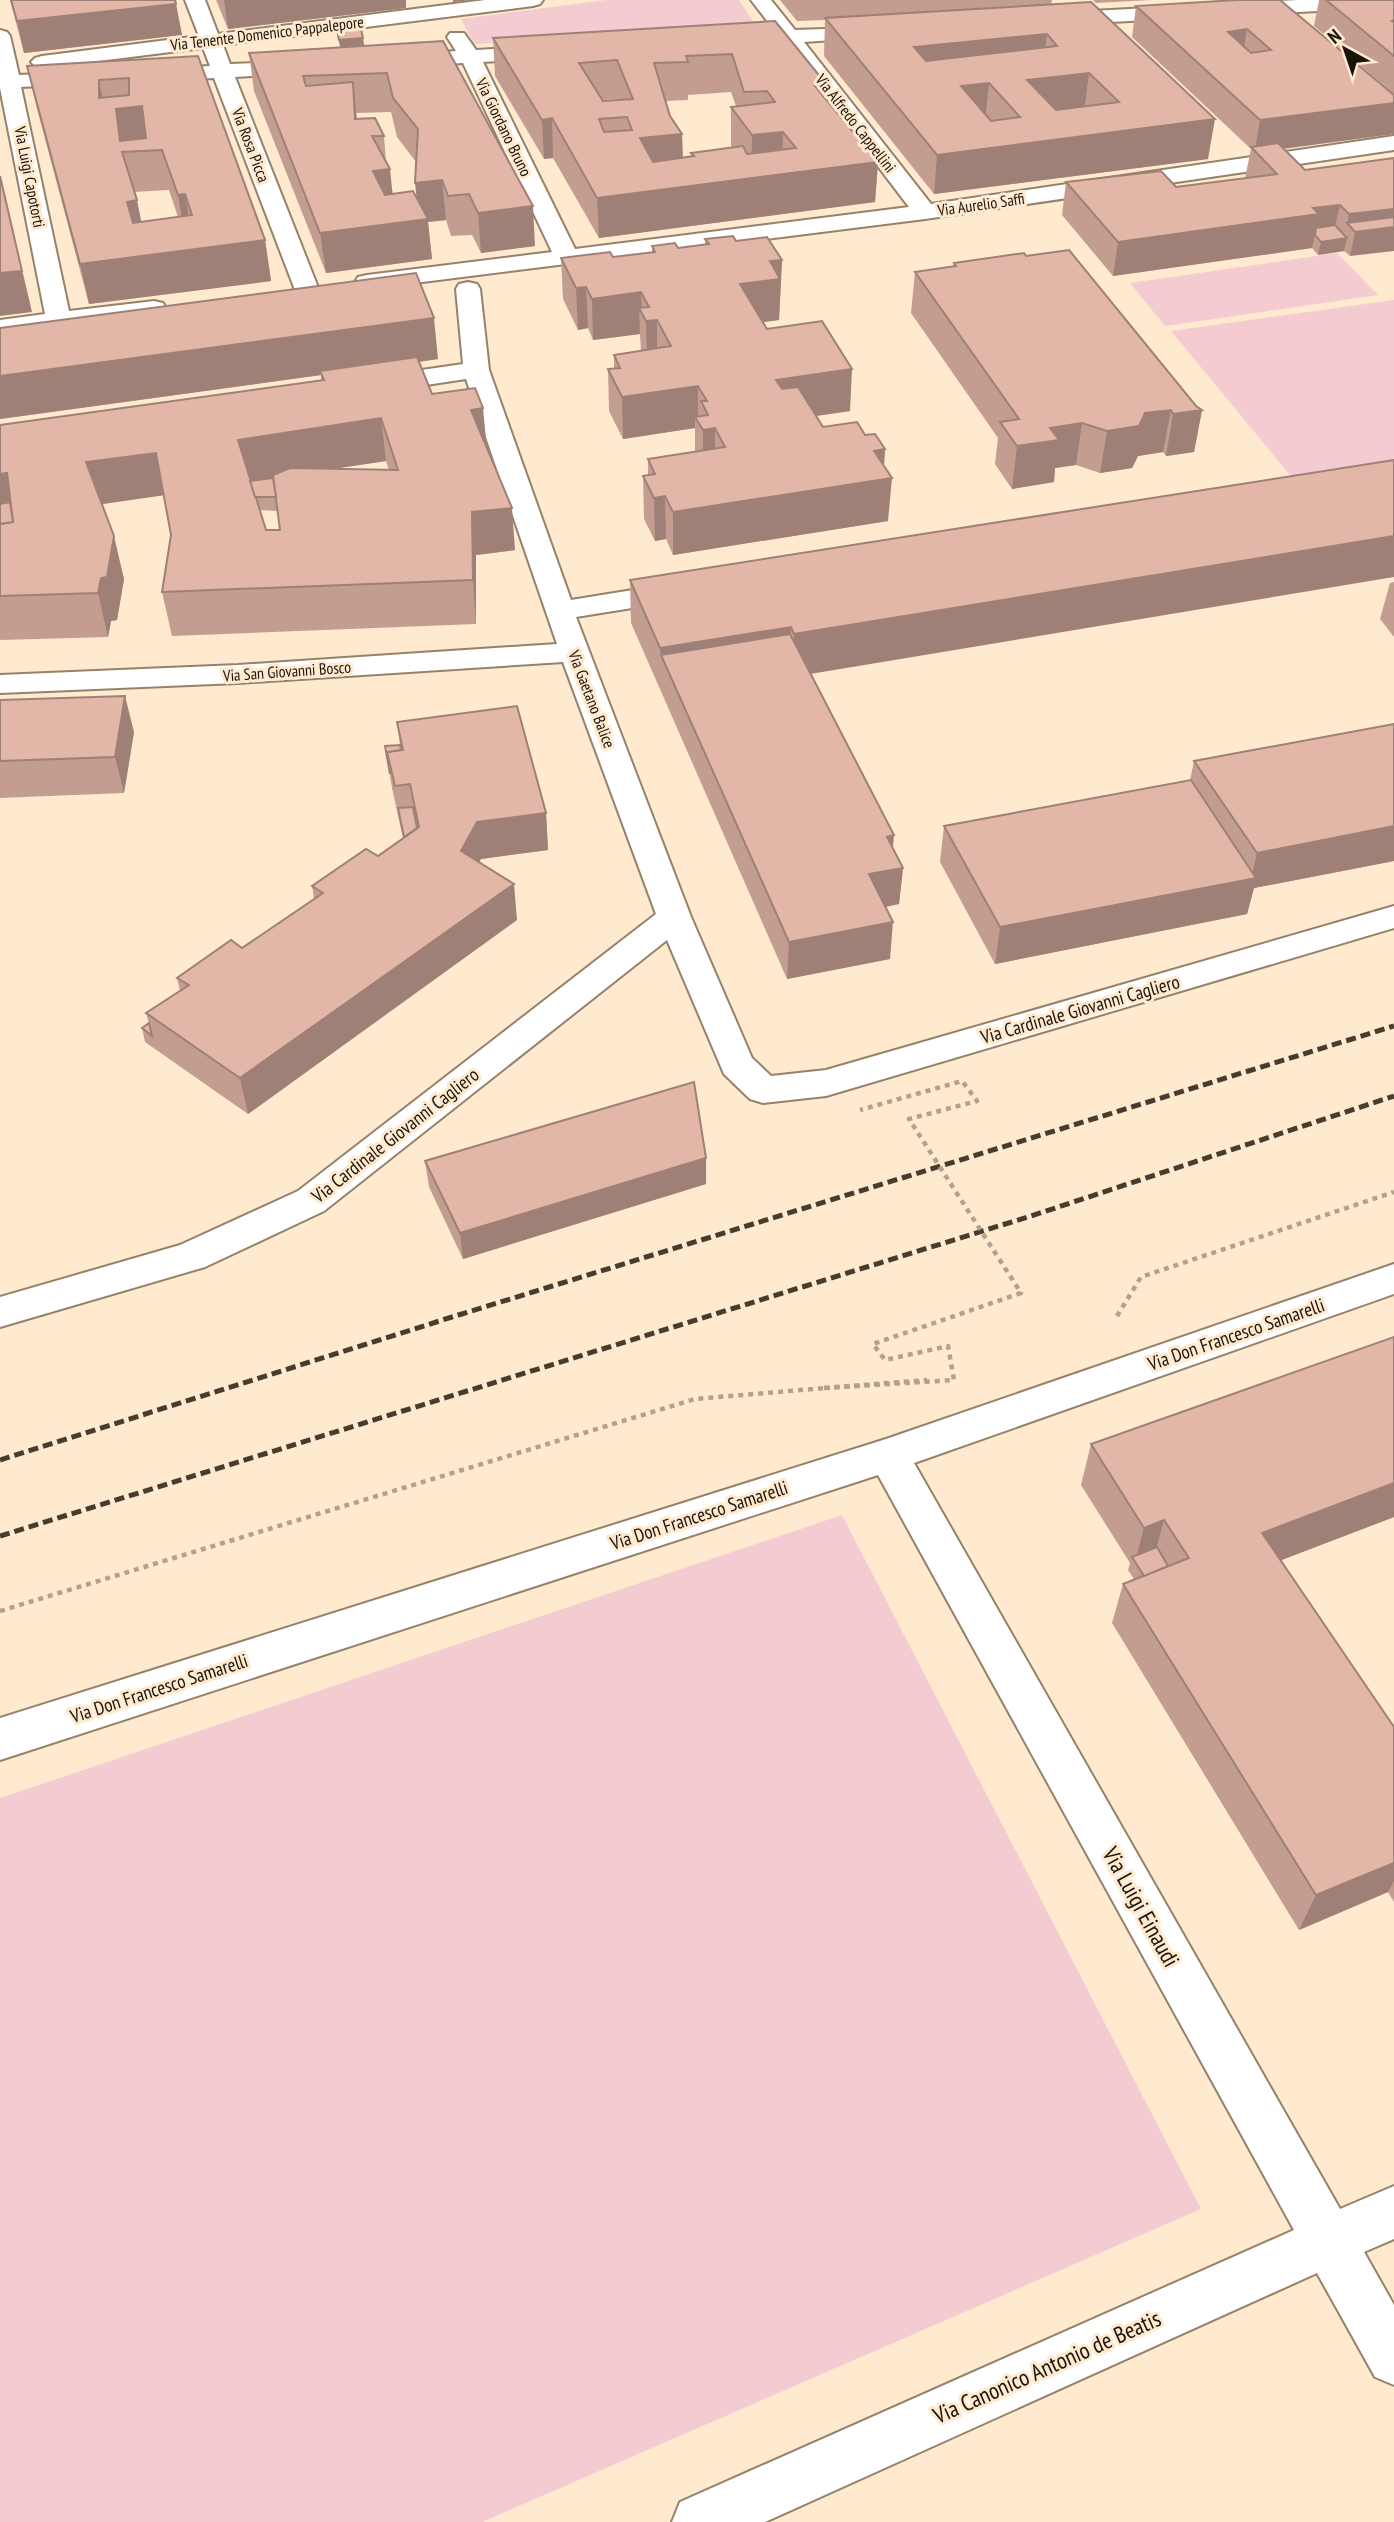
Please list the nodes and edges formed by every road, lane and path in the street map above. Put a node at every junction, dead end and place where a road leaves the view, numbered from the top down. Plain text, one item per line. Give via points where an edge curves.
1 (195, 0) edge
2 (533, 0) edge
3 (761, 0) edge
4 (1077, 0) edge
5 (1394, 1) edge
6 (1261, 3) edge
7 (438, 6) edge
8 (1095, 16) junction
9 (1039, 20) edge
10 (1287, 25) edge
11 (900, 29) edge
12 (0, 36) edge
13 (1114, 36) edge
14 (788, 37) junction
15 (211, 40) junction
16 (719, 41) edge
17 (567, 51) edge
18 (470, 57) junction
19 (374, 63) edge
20 (319, 66) edge
21 (223, 71) junction
22 (5, 74) edge
23 (125, 76) edge
24 (97, 77) edge
25 (1394, 143) edge
26 (1221, 146) dead end
27 (1240, 166) junction
28 (925, 212) junction
29 (567, 257) junction
30 (468, 289) junction
31 (347, 292) junction
32 (279, 293) edge
33 (308, 304) junction
34 (183, 305) edge
35 (58, 319) junction
36 (0, 327) edge
37 (164, 330) edge
38 (40, 346) edge
39 (477, 370) junction
40 (354, 388) edge
41 (710, 587) edge
42 (559, 611) junction
43 (574, 652) junction
44 (0, 684) edge
45 (674, 917) junction
46 (1394, 917) edge
47 (763, 1090) joint
48 (860, 1110) dead end
49 (1394, 1192) edge
50 (1394, 1279) edge
51 (0, 1311) edge
52 (1113, 1322) dead end
53 (957, 1378) dead end
54 (798, 1390) junction
55 (888, 1455) junction
56 (0, 1611) edge
57 (0, 1739) edge
58 (1394, 2212) edge
59 (1328, 2242) junction
60 (1394, 2358) edge
61 (700, 2522) edge

1 - 15 street, Via Rosa Picca
2 - 7 street, Via Tenente Domenico Pappalepore
3 - 14 street, Via Alfredo Cappellini
4 - 8 street
5 - 6 street
6 - 8 street
6 - 10 street
7 - 15 street, Via Tenente Domenico Pappalepore
7 - 18 street, Via Giordano Bruno
8 - 9 street
8 - 13 street
11 - 14 street
12 - 22 street, Via Luigi Capotorti
14 - 16 street
14 - 28 street, Via Alfredo Cappellini
15 - 21 street, Via Rosa Picca
15 - 22 street, Via Tenente Domenico Pappalepore
17 - 18 street
18 - 19 street
18 - 29 street, Via Giordano Bruno
20 - 21 street
21 - 23 street
21 - 33 street, Via Rosa Picca
22 - 24 street
22 - 35 street, Via Luigi Capotorti
25 - 27 street, Via Aurelio Saffi
26 - 27 street
27 - 28 street, Via Aurelio Saffi
28 - 29 street, Via Aurelio Saffi
29 - 30 street, Via Aurelio Saffi
29 - 31 street, Via Aurelio Saffi
30 - 31 street, Via Aurelio Saffi
30 - 39 street, Via Gaetano Balice
31 - 33 street, Via Aurelio Saffi
32 - 33 street, Via Aurelio Saffi
34 - 35 street
35 - 36 street
37 - 38 street
39 - 40 street
39 - 42 street, Via Gaetano Balice
41 - 42 street
42 - 43 street, Via Gaetano Balice
43 - 44 street, Via San Giovanni Bosco
43 - 45 street, Via Gaetano Balice
45 - 47 street, Via Gaetano Balice via 737,1065
45 - 51 street, Via Cardinale Giovanni Cagliero via 311,1202 191,1257
46 - 47 street, Via Cardinale Giovanni Cagliero via 826,1083
48 - 54 path, bridge via 962,1081 976,1101 909,1119 1021,1293 873,1344 885,1360 948,1346 954,1380
49 - 52 path via 1141,1277
50 - 55 street, Via Don Francesco Samarelli
53 - 54 path
54 - 56 path via 695,1399
55 - 57 street, Via Don Francesco Samarelli
55 - 59 street, Via Luigi Einaudi
58 - 59 street, Via Canonico Antonio de Beatis
59 - 60 street, Via Luigi Einaudi
59 - 61 street, Via Canonico Antonio de Beatis

